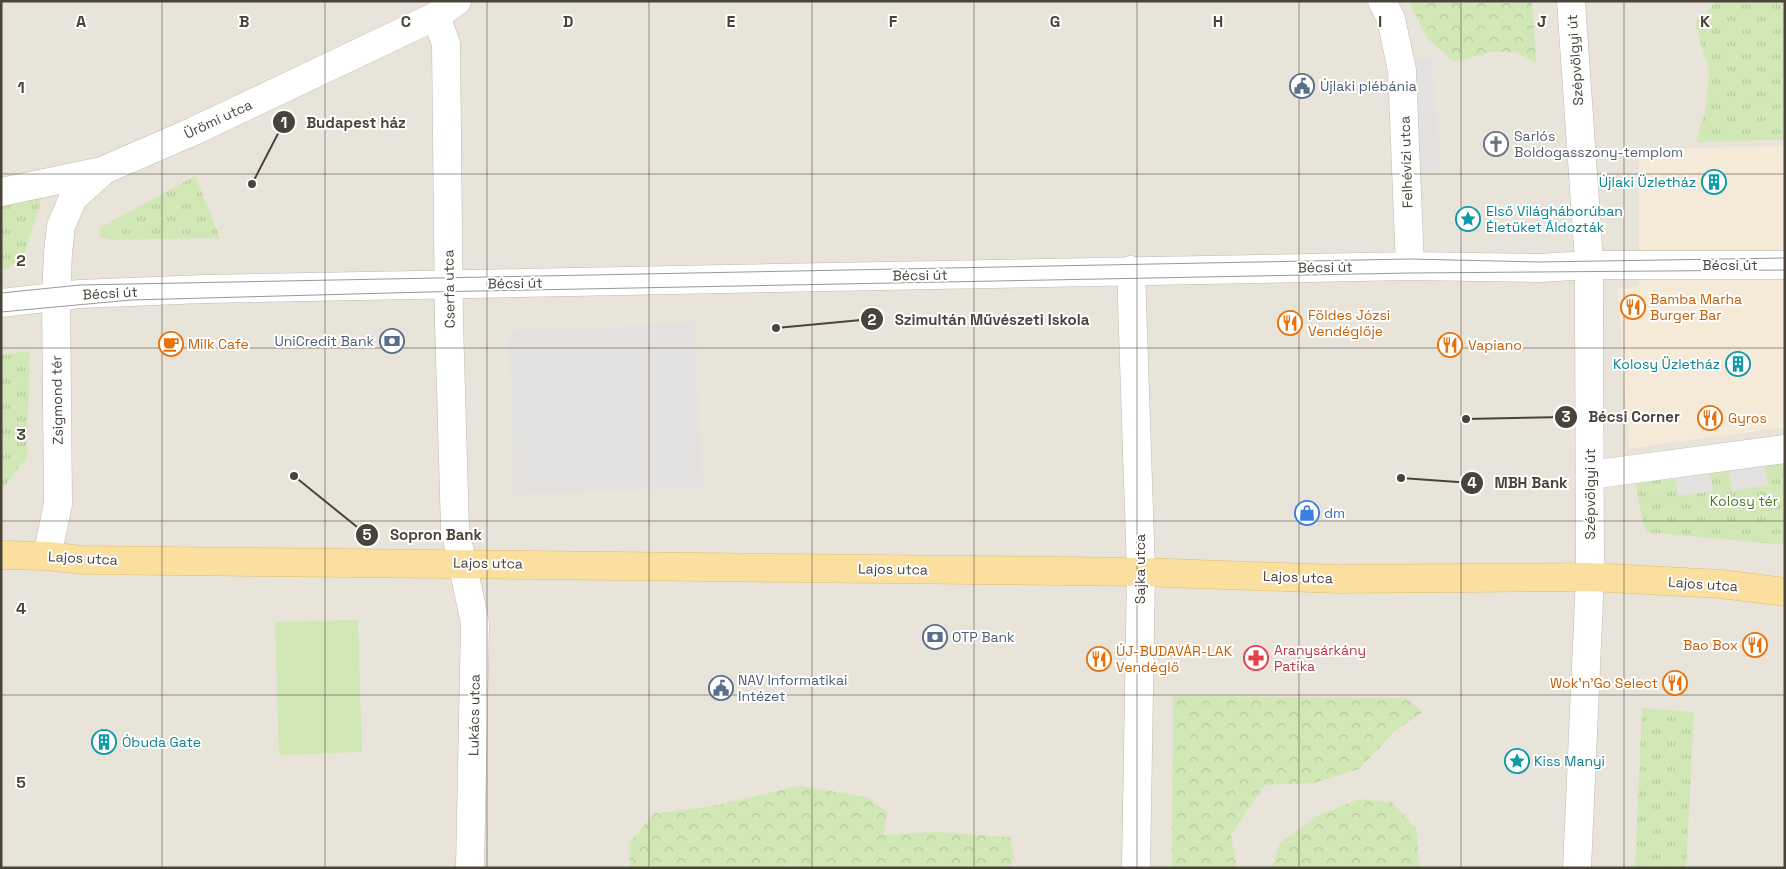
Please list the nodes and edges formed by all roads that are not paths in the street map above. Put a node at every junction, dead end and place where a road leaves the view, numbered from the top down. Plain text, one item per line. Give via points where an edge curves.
1 (1382, 1) edge
2 (1571, 1) edge
3 (446, 9) edge
4 (104, 170) junction
5 (1, 192) edge
6 (1589, 265) junction
7 (1785, 265) edge
8 (1410, 266) junction
9 (1131, 270) junction
10 (449, 284) junction
11 (56, 297) junction
12 (1, 303) edge
13 (1785, 449) edge
14 (1590, 475) junction
15 (1, 555) edge
16 (47, 556) junction
17 (462, 563) junction
18 (1141, 572) junction
19 (1590, 578) junction
20 (1785, 592) edge
21 (470, 868) edge
22 (1136, 868) edge
23 (1576, 868) edge

1 - 8 street, Felhévízi utca via 1391,19 1402,70
2 - 6 street, Szépvölgyi út
3 - 4 street, Ürömi utca via 194,131
3 - 10 street, Cserfa utca
4 - 5 street
4 - 11 street, Ürömi utca via 73,198 61,226
6 - 7 street, Bécsi út
6 - 8 street, Bécsi út via 1540,268
6 - 14 street, Szépvölgyi út
8 - 9 street, Bécsi út
9 - 10 street, Bécsi út
9 - 18 street, Sajka utca
10 - 11 street, Bécsi út via 204,289
10 - 17 street, Cserfa utca via 455,529
11 - 12 street
11 - 16 street, Zsigmond tér via 58,504
13 - 14 street
14 - 19 street, Szépvölgyi út
15 - 16 main road, Lajos utca
16 - 17 main road, Lajos utca via 83,560
17 - 18 main road, Lajos utca
17 - 21 street, Lukács utca via 475,622
18 - 19 main road, Lajos utca via 1337,579
18 - 22 street, Sajka utca
19 - 20 main road, Lajos utca via 1721,584
19 - 23 street, Szépvölgyi út

